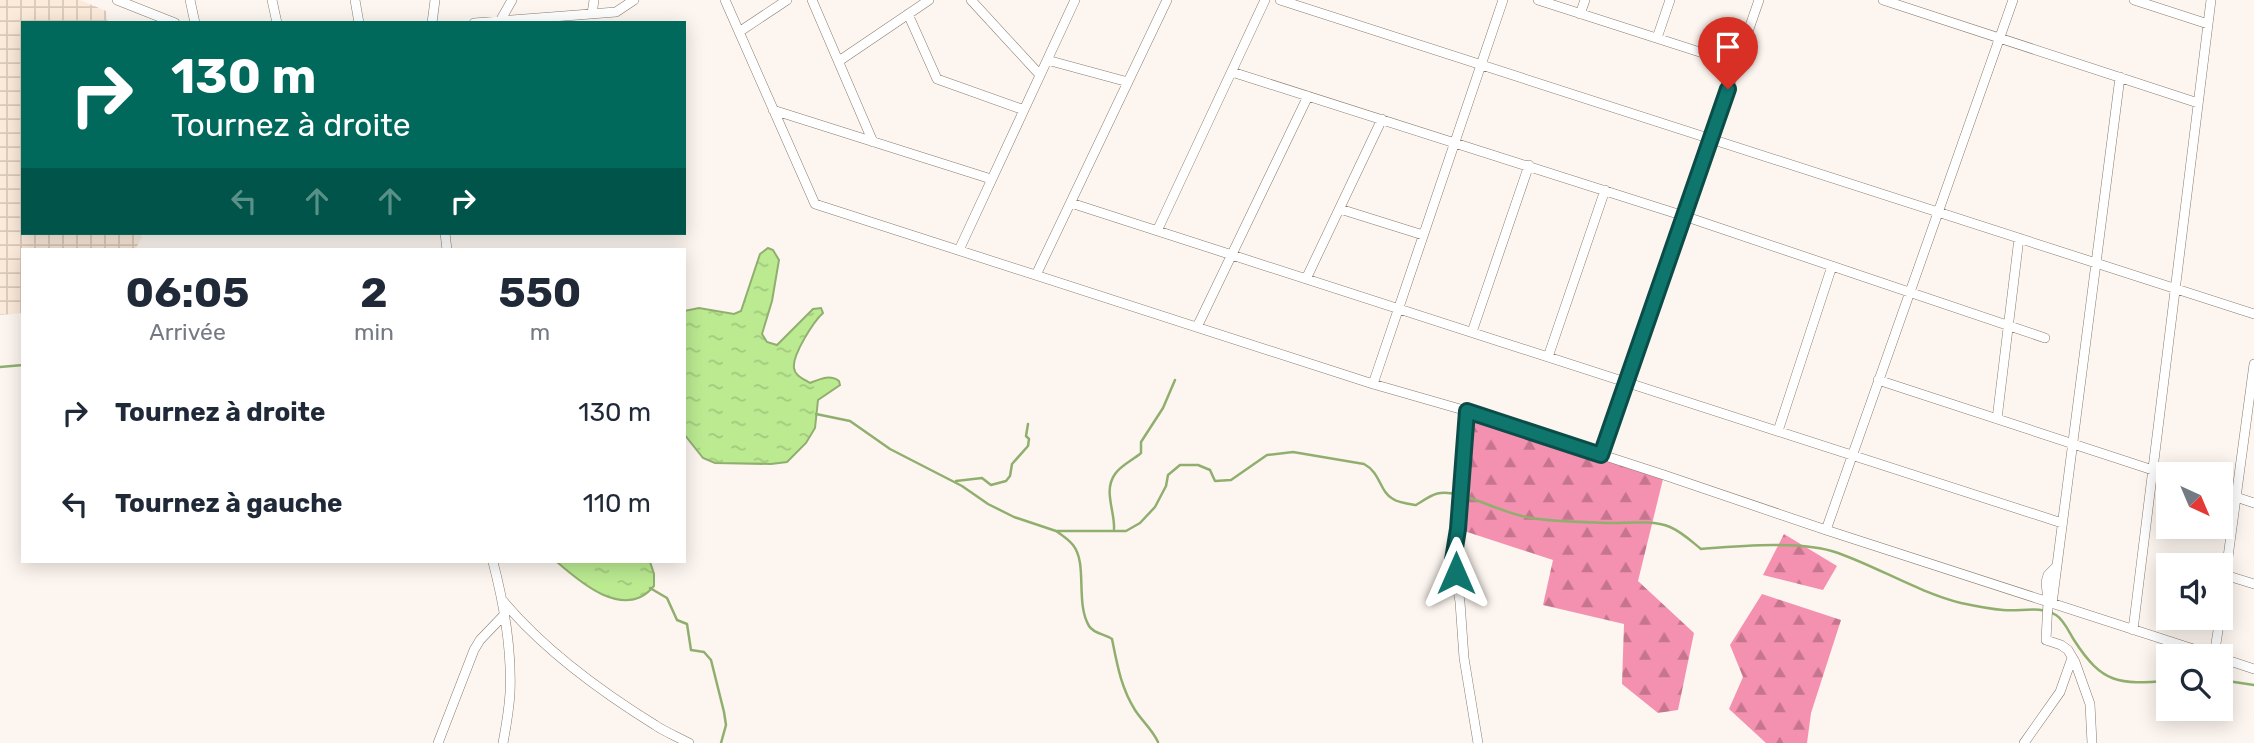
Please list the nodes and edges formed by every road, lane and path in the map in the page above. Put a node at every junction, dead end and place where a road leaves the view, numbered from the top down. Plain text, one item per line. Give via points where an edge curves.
1 (117, 0) edge
2 (190, 0) edge
3 (272, 0) edge
4 (355, 0) edge
5 (435, 0) edge
6 (513, 0) edge
7 (594, 0) edge
8 (635, 0) edge
9 (725, 0) edge
10 (787, 0) edge
11 (812, 0) edge
12 (929, 0) edge
13 (971, 0) edge
14 (1075, 0) edge
15 (1167, 0) edge
16 (1265, 0) edge
17 (1280, 0) edge
18 (1503, 0) edge
19 (1538, 0) edge
20 (1585, 0) edge
21 (1670, 0) edge
22 (1759, 0) edge
23 (1883, 0) edge
24 (2012, 0) edge
25 (2134, 0) edge
26 (2211, 0) edge
27 (1580, 13) junction
28 (592, 14) junction
29 (908, 14) junction
30 (513, 20) junction
31 (170, 21) edge
32 (195, 21) edge
33 (277, 21) edge
34 (359, 21) edge
35 (432, 21) edge
36 (501, 21) edge
37 (506, 21) edge
38 (2208, 24) junction
39 (739, 32) junction
40 (1657, 38) junction
41 (1999, 38) junction
42 (1047, 60) junction
43 (839, 61) junction
44 (1737, 64) junction
45 (1481, 65) junction
46 (1232, 72) junction
47 (1040, 75) junction
48 (2120, 77) junction
49 (1128, 82) junction
50 (1308, 96) junction
51 (2198, 103) junction
52 (774, 110) junction
53 (1024, 110) junction
54 (1382, 119) junction
55 (1711, 139) junction
56 (873, 142) junction
57 (1455, 142) junction
58 (1528, 165) junction
59 (992, 179) junction
60 (1605, 190) junction
61 (1071, 203) junction
62 (1340, 209) junction
63 (1937, 211) junction
64 (1684, 216) junction
65 (1157, 231) junction
66 (1423, 235) junction
67 (2019, 238) junction
68 (958, 250) junction
69 (1231, 255) junction
70 (2096, 263) junction
71 (1832, 266) junction
72 (1037, 275) junction
73 (1306, 279) junction
74 (2175, 288) junction
75 (1909, 292) junction
76 (1398, 309) junction
77 (2254, 314) edge
78 (2008, 325) junction
79 (1197, 327) junction
80 (1472, 332) junction
81 (2045, 338) dead end
82 (1548, 357) junction
83 (2254, 364) edge
84 (1878, 380) junction
85 (1626, 382) junction
86 (1373, 384) junction
87 (1467, 411) junction
88 (1997, 419) junction
89 (2250, 420) edge
90 (1778, 431) junction
91 (2072, 444) junction
92 (1601, 455) junction
93 (1852, 455) junction
94 (2152, 470) junction
95 (2156, 471) edge
96 (2233, 496) edge
97 (2236, 497) junction
98 (2254, 503) edge
99 (2062, 523) junction
100 (1826, 530) junction
101 (2228, 553) edge
102 (493, 563) edge
103 (2233, 577) edge
104 (2254, 584) edge
105 (503, 601) junction
106 (2050, 603) junction
107 (503, 616) junction
108 (2133, 630) junction
109 (2177, 644) edge
110 (2073, 658) junction
111 (2233, 662) edge
112 (2254, 669) edge
113 (438, 743) edge
114 (503, 743) edge
115 (689, 743) edge
116 (1478, 743) edge
117 (2024, 743) edge
118 (2092, 743) edge

1 - 31 street
2 - 32 street
3 - 33 street
4 - 34 street
5 - 35 street
6 - 30 street
6 - 36 street
7 - 28 street
8 - 28 street via 616,12
9 - 39 street
10 - 39 street
11 - 43 street
12 - 29 street
13 - 47 street
14 - 42 street
15 - 49 street
16 - 46 street
17 - 45 street
18 - 45 street
19 - 27 street
20 - 27 street
21 - 40 street
22 - 44 street
23 - 41 street
24 - 41 street
25 - 38 street
26 - 38 street
27 - 40 street
28 - 30 street
29 - 43 street
29 - 53 street via 937,79
30 - 37 street
38 - 51 street
39 - 52 street
40 - 44 street
41 - 48 street
41 - 63 street
42 - 47 street
42 - 49 street
43 - 56 street
44 - 55 street
45 - 55 street
45 - 57 street
46 - 50 street
46 - 65 street
47 - 53 street
48 - 51 street
48 - 70 street
49 - 61 street
50 - 54 street
50 - 69 street
51 - 74 street
52 - 56 street
52 - 68 street via 815,204
53 - 59 street
54 - 57 street
54 - 62 street
55 - 63 street
55 - 64 street
56 - 59 street
57 - 58 street
57 - 66 street
58 - 60 street
58 - 80 street
59 - 68 street
60 - 64 street
60 - 82 street
61 - 65 street
61 - 72 street
62 - 66 street
62 - 73 street
63 - 67 street
63 - 75 street
64 - 71 street
64 - 85 street
65 - 69 street
66 - 76 street
67 - 70 street
67 - 78 street
68 - 72 street
69 - 73 street
69 - 79 street
70 - 74 street
70 - 91 street
71 - 75 street
71 - 90 street
72 - 79 street
73 - 76 street
74 - 77 street
74 - 94 street
75 - 78 street
75 - 84 street
76 - 80 street
76 - 86 street
78 - 81 street
78 - 88 street
79 - 86 street
80 - 82 street
82 - 85 street
83 - 89 street
84 - 88 street
84 - 93 street
85 - 90 street
85 - 92 street
86 - 87 street
87 - 92 street
87 - 116 street via 1453,560
88 - 91 street
89 - 97 street
90 - 93 street
91 - 94 street
91 - 99 street
92 - 100 street
93 - 99 street
93 - 100 street
94 - 95 street
94 - 108 street
96 - 97 street
97 - 98 street
97 - 101 street
99 - 106 street
100 - 106 street
102 - 105 street
103 - 104 street
105 - 107 street
105 - 115 street via 538,639 593,683
106 - 108 street
106 - 110 street via 2046,640 2061,645
107 - 113 street via 474,650
107 - 114 street via 511,669
108 - 109 street
110 - 117 street via 2060,692
110 - 118 street via 2090,704
111 - 112 street

